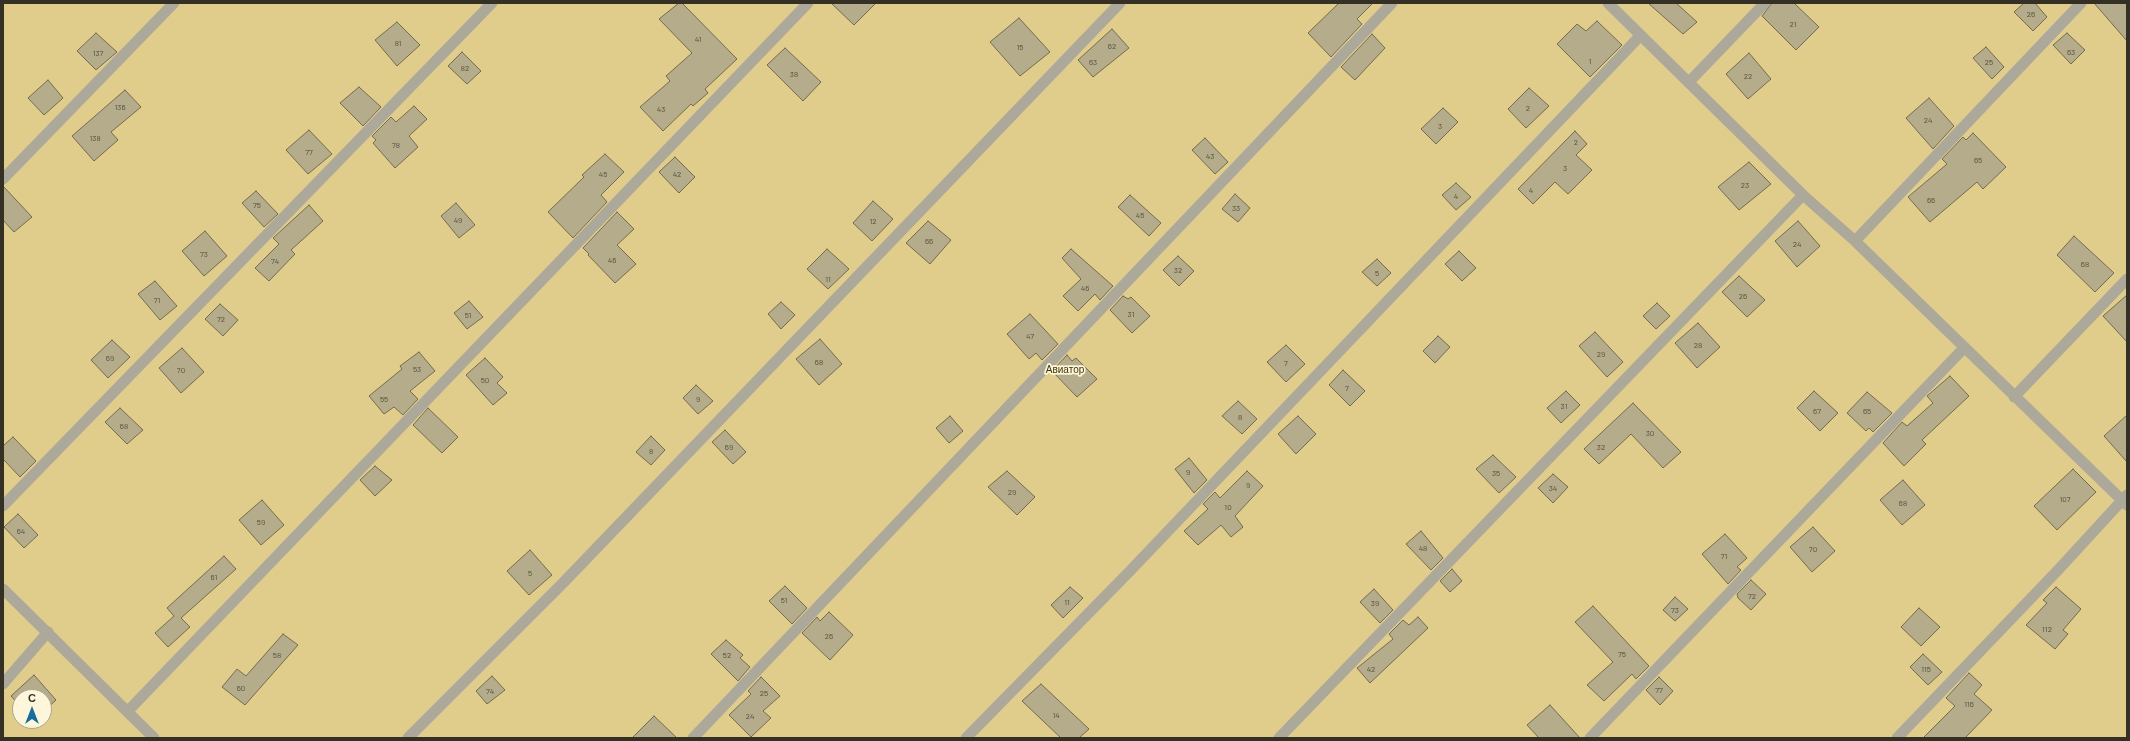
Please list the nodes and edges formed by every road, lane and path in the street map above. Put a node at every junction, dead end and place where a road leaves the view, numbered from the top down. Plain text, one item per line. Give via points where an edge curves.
1 (174, 3) edge
2 (492, 3) edge
3 (808, 3) edge
4 (1120, 3) edge
5 (1392, 3) edge
6 (1608, 3) edge
7 (1765, 3) edge
8 (2081, 3) edge
9 (1640, 36) junction
10 (1689, 82) junction
11 (3, 179) edge
12 (1803, 195) junction
13 (1855, 241) junction
14 (2127, 279) edge
15 (1964, 348) junction
16 (2014, 397) junction
17 (2125, 500) edge
18 (3, 506) edge
19 (3, 589) edge
20 (48, 632) junction
21 (3, 684) edge
22 (128, 711) junction
23 (154, 738) edge
24 (408, 738) edge
25 (693, 738) edge
26 (966, 738) edge
27 (1279, 738) edge
28 (1590, 738) edge
29 (1897, 738) edge

1 - 11 street
2 - 18 street
3 - 22 street
4 - 24 street via 562,584
5 - 25 street
6 - 9 street
7 - 10 street
8 - 13 street
9 - 10 street
9 - 26 street via 1129,572
10 - 12 street
12 - 13 street
12 - 27 street
13 - 15 street
14 - 16 street
15 - 16 street
15 - 28 street
16 - 17 street
17 - 29 street
19 - 20 street
20 - 21 street
20 - 22 street
22 - 23 street

